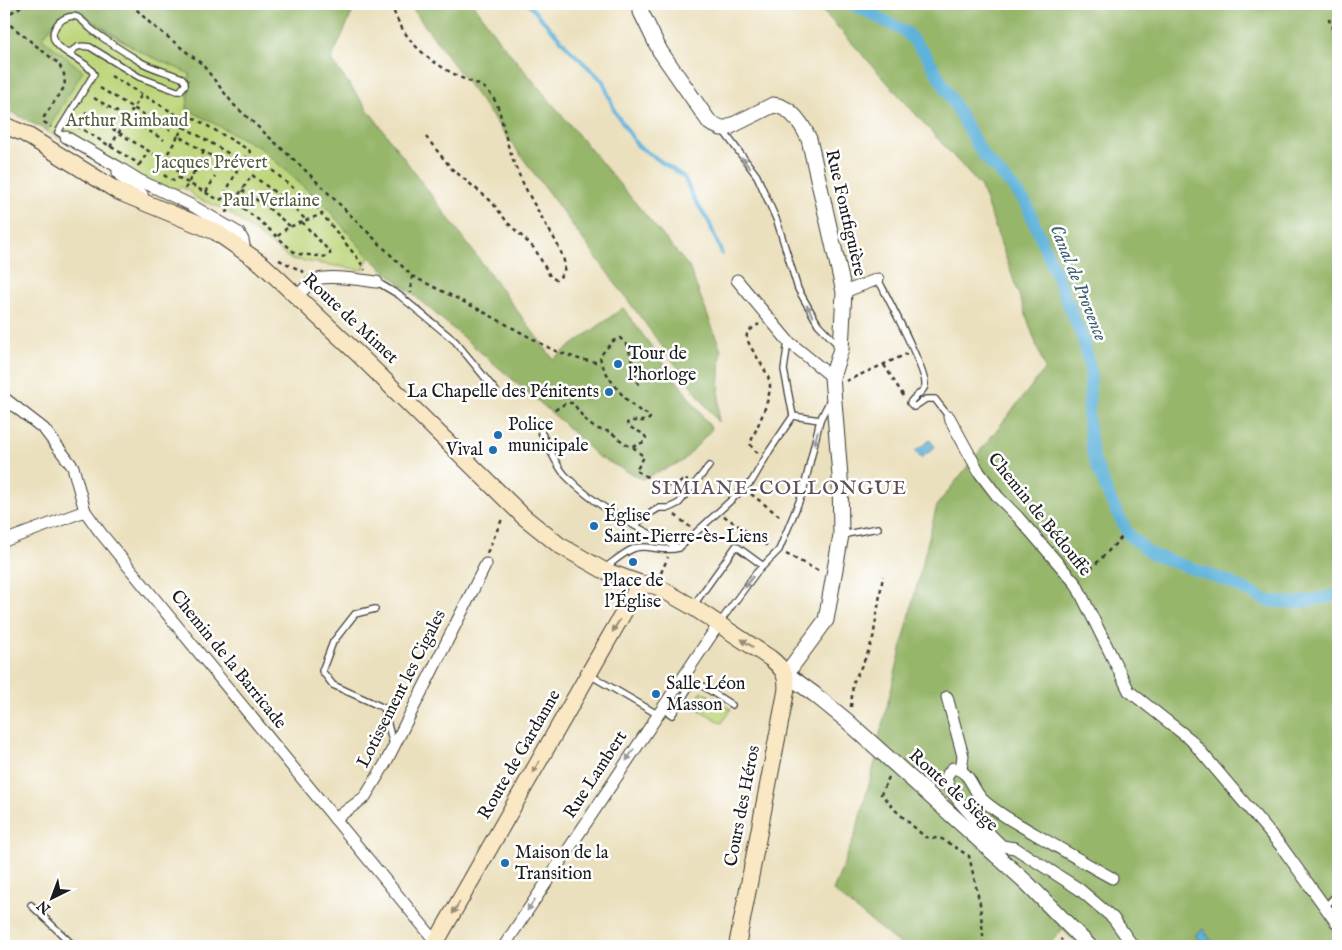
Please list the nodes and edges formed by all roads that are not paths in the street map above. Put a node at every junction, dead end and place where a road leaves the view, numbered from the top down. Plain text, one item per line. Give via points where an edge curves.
1 (641, 4) edge
2 (69, 54) junction
3 (4, 125) edge
4 (721, 128) junction
5 (62, 135) joint
6 (118, 168) junction
7 (144, 203) junction
8 (241, 249) junction
9 (878, 279) joint
10 (737, 280) dead end
11 (373, 282) joint
12 (844, 292) junction
13 (297, 297) junction
14 (788, 341) junction
15 (841, 349) junction
16 (833, 385) junction
17 (496, 391) dead end
18 (4, 398) edge
19 (793, 416) junction
20 (949, 417) joint
21 (820, 420) junction
22 (545, 424) dead end
23 (710, 466) dead end
24 (85, 511) junction
25 (634, 526) junction
26 (878, 528) dead end
27 (841, 535) junction
28 (4, 541) edge
29 (679, 548) junction
30 (486, 564) road end
31 (762, 565) junction
32 (603, 570) junction
33 (639, 583) junction
34 (693, 607) junction
35 (374, 609) dead end
36 (718, 625) junction
37 (785, 673) junction
38 (588, 675) junction
39 (947, 697) dead end
40 (732, 705) dead end
41 (659, 711) junction
42 (394, 747) junction
43 (961, 769) junction
44 (335, 819) junction
45 (996, 848) junction
46 (1112, 878) dead end
47 (1338, 893) edge
48 (32, 905) dead end
49 (1325, 907) junction
50 (1338, 925) edge
51 (436, 945) edge
52 (74, 946) edge
53 (504, 946) edge
54 (737, 946) edge
55 (1089, 946) edge
56 (1133, 946) edge

1 - 4 street via 641,12 660,52 705,118
2 - 2 lane via 53,36 54,29 71,16 141,62 182,78 185,86 177,92 156,84 90,47 77,46
2 - 5 lane via 94,74
3 - 7 main road, Route de Mimet via 25,134 119,192
4 - 12 street, Rue Fontfiguière via 732,127 773,105 789,110 800,123 809,139
15 -> 4 lane via 818,324 798,289 777,221 757,176
5 - 6 street
6 - 7 street via 121,177 142,194
6 - 8 street via 239,233 244,240
7 - 8 main road, Route de Mimet via 216,232
8 - 13 main road, Route de Mimet
9 - 12 street
9 - 20 lane, Chemin de Bédouffe via 925,383 911,406 917,407 926,398 931,398 939,402
10 - 14 street
11 - 13 street via 354,278 319,279 310,283
11 - 17 lane via 400,295 455,341
12 - 15 street, Rue Fontfiguière
13 - 32 main road, Route de Mimet via 524,517 559,546
14 - 16 street
14 - 19 lane via 784,370
15 - 16 street, Rue Fontfiguière
16 - 21 lane
16 - 27 street
18 - 24 street, Chemin de la Barricade via 44,429 73,467
19 - 21 lane
19 - 29 lane via 752,481
20 - 49 street, Chemin de Bédouffe via 978,472 1076,584 1129,691 1192,740 1281,846
21 -> 31 lane via 803,492 779,550
22 - 25 lane via 541,432 565,475
23 - 25 lane via 680,503 659,508
24 - 28 street
24 - 44 street, Chemin de la Barricade
25 - 29 lane
26 - 27 lane
27 - 37 street via 826,620
29 - 32 lane via 670,551 637,547
30 - 42 street, Lotissement les Cigales
31 - 34 lane via 736,546
31 -> 36 lane
32 - 33 main road, Route de Mimet
33 - 34 main road, Route de Mimet via 656,586
33 -> 38 main road, Route de Gardanne
34 - 36 main road, Route de Mimet
35 - 42 lane via 355,614 333,642 322,671 333,685 384,708
37 -> 36 main road, Route de Mimet via 770,658
36 - 41 street, Rue Lambert
37 - 45 street, Route de Siège via 846,720
37 - 54 main road, Cours des Héros via 786,692
38 - 41 lane
38 -> 51 main road, Route de Gardanne
39 - 43 street via 963,756
40 - 41 lane via 694,683 672,715
41 -> 53 street, Rue Lambert
42 - 44 street, Lotissement les Cigales via 365,797
43 - 45 street via 953,768 948,773 947,782
43 - 46 street via 983,800
44 - 51 street, Chemin de la Barricade
45 - 55 street, Route de Siège
45 - 56 street via 1015,848 1079,889 1113,918
47 - 49 lane
48 - 52 lane
49 - 50 street, Chemin de Bédouffe

